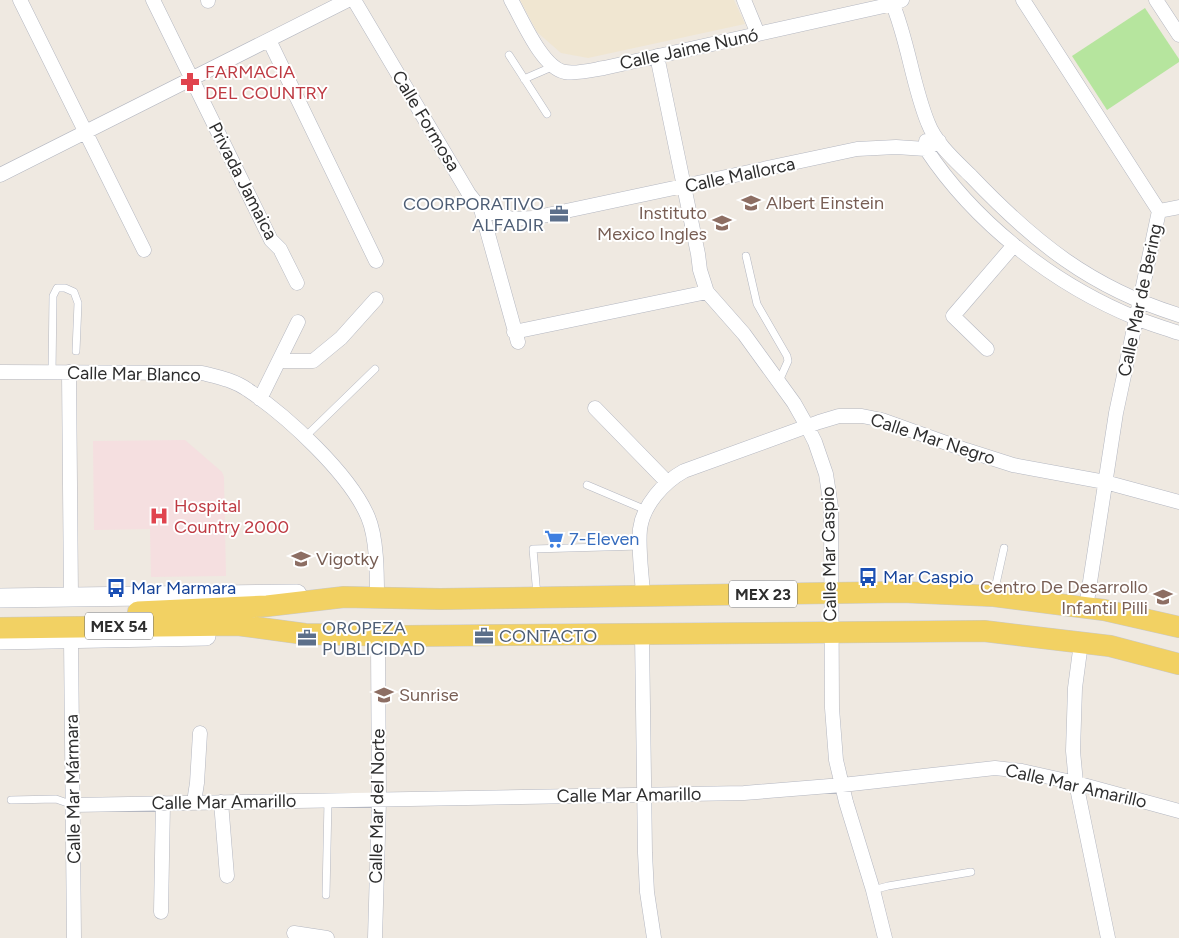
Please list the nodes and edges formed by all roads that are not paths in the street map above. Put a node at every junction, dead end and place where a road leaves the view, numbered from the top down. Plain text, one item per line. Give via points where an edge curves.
1 (20, 0) edge
2 (153, 0) edge
3 (348, 0) edge
4 (354, 0) edge
5 (511, 0) edge
6 (744, 0) edge
7 (1023, 0) edge
8 (1156, 0) edge
9 (895, 1) edge
10 (758, 34) junction
11 (1179, 35) edge
12 (269, 40) junction
13 (509, 55) dead end
14 (657, 56) junction
15 (554, 66) junction
16 (192, 79) junction
17 (524, 79) junction
18 (547, 114) dead end
19 (929, 125) junction
20 (86, 132) junction
21 (939, 141) junction
22 (926, 149) junction
23 (0, 175) edge
24 (685, 187) junction
25 (1179, 207) edge
26 (481, 209) junction
27 (1159, 211) junction
28 (1014, 244) junction
29 (144, 250) dead end
30 (746, 256) dead end
31 (376, 262) dead end
32 (297, 283) dead end
33 (707, 292) junction
34 (376, 299) dead end
35 (1140, 302) junction
36 (1179, 316) edge
37 (1136, 318) junction
38 (298, 322) dead end
39 (1179, 333) edge
40 (987, 349) dead end
41 (76, 351) dead end
42 (279, 361) junction
43 (374, 369) dead end
44 (0, 372) edge
45 (52, 372) junction
46 (69, 372) junction
47 (779, 381) junction
48 (260, 399) junction
49 (595, 408) dead end
50 (807, 426) junction
51 (305, 437) junction
52 (667, 482) junction
53 (1105, 482) junction
54 (587, 485) dead end
55 (1179, 502) edge
56 (646, 510) junction
57 (640, 546) junction
58 (1004, 548) dead end
59 (832, 593) junction
60 (643, 595) junction
61 (537, 596) junction
62 (994, 596) junction
63 (71, 597) junction
64 (344, 597) junction
65 (377, 597) junction
66 (0, 598) edge
67 (1086, 608) junction
68 (0, 615) edge
69 (234, 616) junction
70 (1179, 627) edge
71 (0, 628) edge
72 (831, 632) junction
73 (305, 634) joint
74 (642, 634) junction
75 (406, 636) junction
76 (71, 639) junction
77 (0, 640) edge
78 (378, 643) junction
79 (1081, 643) junction
80 (1179, 664) edge
81 (200, 733) dead end
82 (1076, 783) junction
83 (842, 784) junction
84 (644, 794) junction
85 (11, 800) dead end
86 (328, 801) junction
87 (379, 801) junction
88 (194, 802) junction
89 (221, 802) junction
90 (163, 803) junction
91 (73, 805) junction
92 (1179, 811) edge
93 (971, 872) dead end
94 (227, 876) dead end
95 (872, 890) junction
96 (326, 895) dead end
97 (161, 912) dead end
98 (294, 933) dead end
99 (74, 938) edge
100 (327, 938) edge
101 (375, 938) edge
102 (654, 938) edge
103 (885, 938) edge
104 (1108, 938) edge

1 - 20 street
2 - 16 street, Privada Jamaica
3 - 12 street
4 - 26 street, Calle Formosa
5 - 15 street via 538,48
6 - 10 street
7 - 27 street, Calle Mar de Bering
8 - 11 street
9 - 10 street, Calle Jaime Nunó
9 - 19 street
10 - 14 street, Calle Jaime Nunó
12 - 16 street
12 - 31 street
13 - 17 lane
14 - 15 street, Calle Jaime Nunó via 584,71 564,72
14 - 24 street, Calle Mar Caspio
15 - 17 lane
16 - 20 street
16 - 32 street, Privada Jamaica via 271,240 280,250
17 - 18 lane
19 - 21 street
19 - 22 street
20 - 23 street
20 - 29 street
21 - 22 street
21 - 35 street via 1022,227 1064,260 1107,287
22 - 24 street, Calle Mallorca via 857,150
22 - 28 street via 956,189
24 - 26 street, Calle Mallorca via 533,218 512,219
24 - 33 street, Calle Mar Caspio
25 - 27 street
26 - 33 street, Calle Formosa via 516,337
27 - 35 street, Calle Mar de Bering
28 - 37 street via 1090,296
28 - 40 street via 953,316
30 - 47 lane via 757,304 787,356
33 - 47 street, Calle Mar Caspio
34 - 42 street via 341,338 313,361
35 - 36 street
35 - 37 street, Calle Mar de Bering
37 - 39 street
37 - 53 street, Calle Mar de Bering
38 - 42 street
41 - 45 lane via 78,304 74,292 57,288 53,296
42 - 48 street
43 - 51 lane
44 - 45 street, Calle Mar Blanco
45 - 46 street, Calle Mar Blanco
46 - 48 street, Calle Mar Blanco via 202,373 226,378
46 - 63 street
47 - 50 street, Calle Mar Caspio
48 - 51 street, Calle Mar Blanco
49 - 52 street
50 - 52 street, Calle Mar Negro via 684,471
50 - 53 street, Calle Mar Negro via 839,416 862,416 1013,465
50 - 59 street, Calle Mar Caspio via 826,474 831,507
51 - 65 street, Calle Mar Blanco via 346,480 369,518 376,555
52 - 56 street, Calle Mar Negro
53 - 55 street, Calle Mar Negro
53 - 67 street, Calle Mar de Bering
54 - 56 lane
56 - 57 street, Calle Mar Negro via 640,527
57 - 60 street, Calle Mar Negro
57 - 61 lane via 533,549
58 - 62 lane
59 - 60 main road, MEX 23
59 - 62 main road, MEX 23
59 - 72 street, Calle Mar Caspio
60 - 61 main road, MEX 23
61 - 65 main road, MEX 23
62 - 67 main road, MEX 23
63 - 64 main road, MEX 23 via 302,594
63 - 66 main road, MEX 23
64 - 65 main road, MEX 23
64 - 69 main road, MEX 54 via 267,606
67 - 70 main road, MEX 23
68 - 69 main road, MEX 54
69 - 71 main road, MEX 54
69 - 73 main road, MEX 54
72 - 74 main road, MEX 23
72 - 79 main road, MEX 23 via 984,631
72 - 83 street, Calle Mar Caspio via 832,708 836,760
73 - 75 main road, MEX 23
74 - 75 main road, MEX 23
74 - 84 street
75 - 78 main road, MEX 23 via 396,642
76 - 77 main road, MEX 23
76 - 78 main road, MEX 23 via 239,635
76 - 91 street, Calle Mar Mármara
78 - 87 street, Calle Mar del Norte
79 - 80 main road, MEX 23 via 1110,646
79 - 82 street via 1075,688 1073,751
81 - 88 street
82 - 83 street, Calle Mar Amarillo via 995,768
82 - 92 street, Calle Mar Amarillo
82 - 104 street
83 - 84 street, Calle Mar Amarillo via 744,793
83 - 95 street, Calle Mar Caspio
84 - 87 street, Calle Mar Amarillo
84 - 102 street via 647,892
85 - 91 lane via 56,799
86 - 87 street, Calle Mar Amarillo
86 - 89 street, Calle Mar Amarillo
86 - 96 lane
87 - 101 street, Calle Mar del Norte
88 - 89 street, Calle Mar Amarillo
88 - 90 street, Calle Mar Amarillo
89 - 94 street
90 - 91 street, Calle Mar Amarillo
90 - 97 street
91 - 99 street, Calle Mar Mármara
93 - 95 lane
95 - 103 street, Calle Mar Caspio
98 - 100 street

